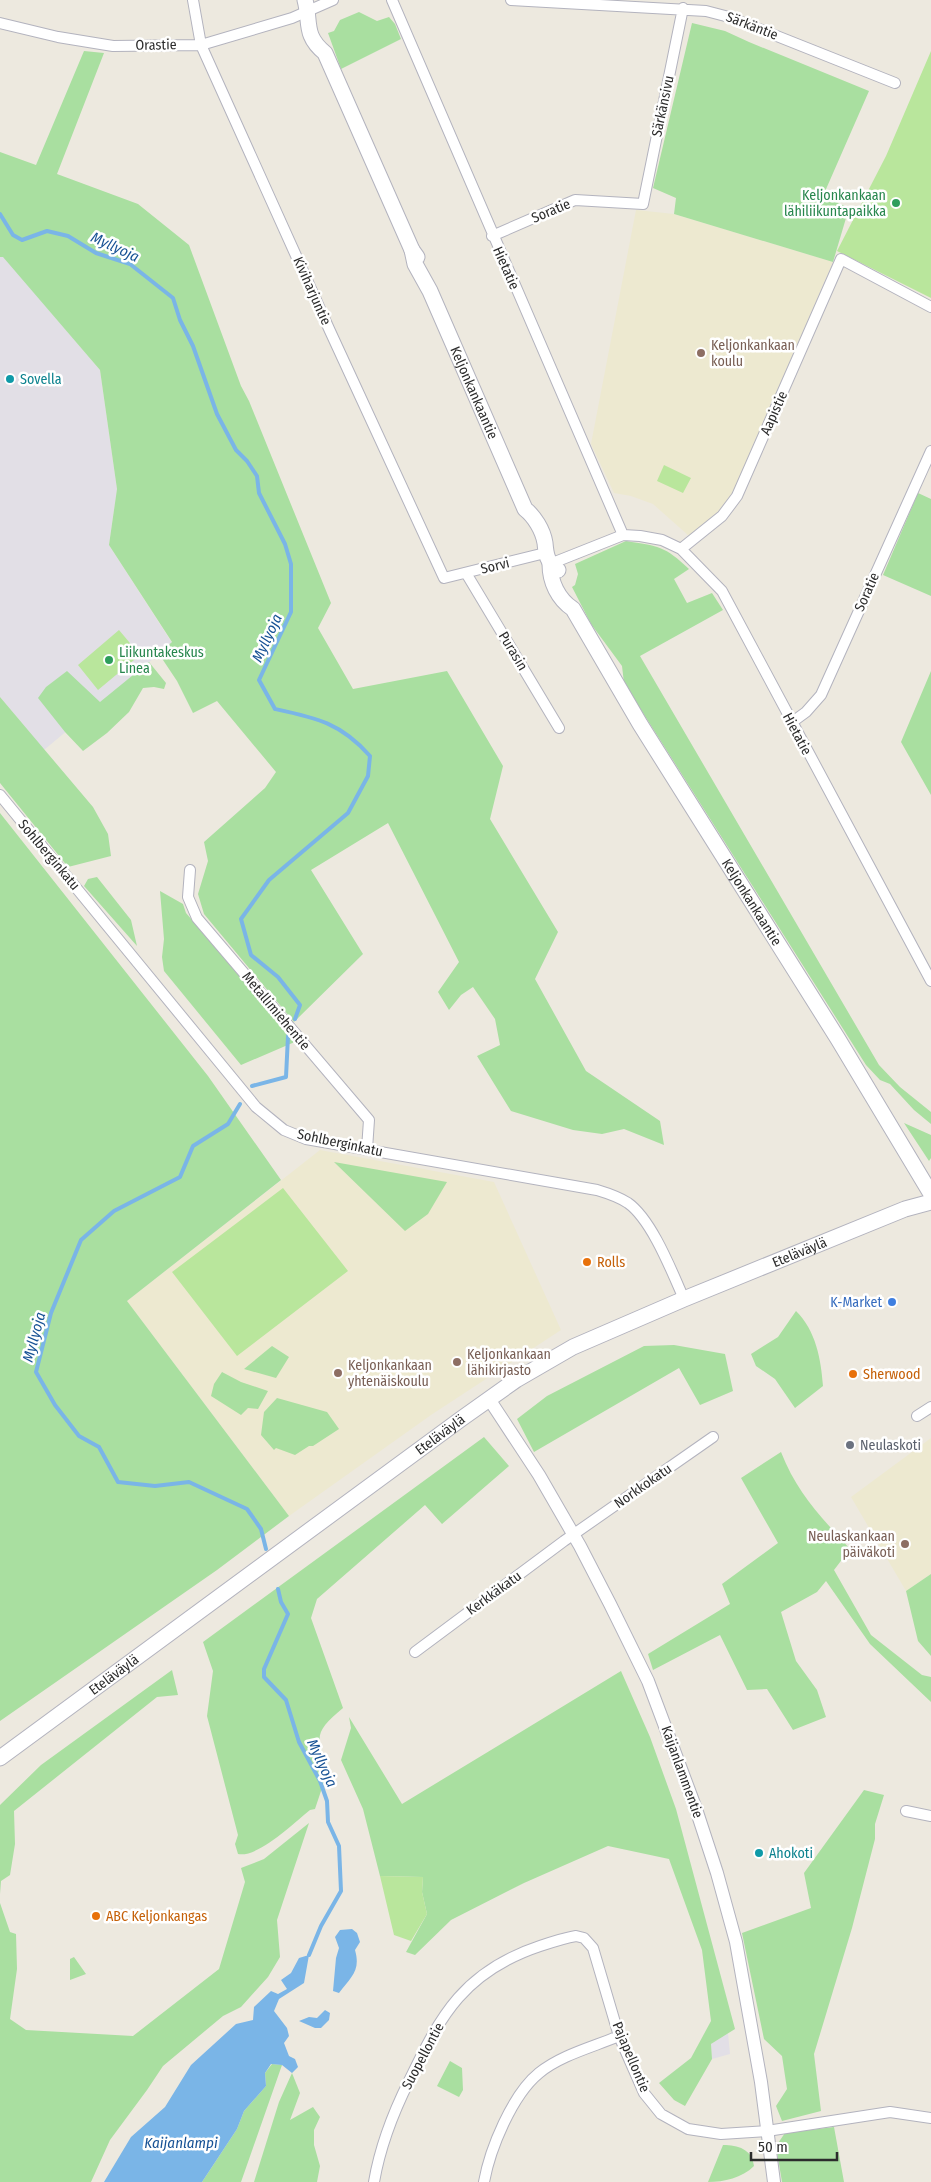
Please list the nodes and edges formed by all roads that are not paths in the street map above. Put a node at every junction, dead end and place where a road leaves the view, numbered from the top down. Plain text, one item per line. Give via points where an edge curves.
1 (192, 0) edge
2 (333, 0) edge
3 (392, 0) edge
4 (511, 0) edge
5 (550, 1) edge
6 (306, 5) edge
7 (683, 8) junction
8 (0, 23) edge
9 (201, 45) junction
10 (895, 83) dead end
11 (643, 204) joint
12 (492, 236) junction
13 (931, 307) edge
14 (931, 451) edge
15 (623, 535) junction
16 (681, 549) junction
17 (547, 558) junction
18 (466, 573) junction
19 (444, 578) joint
20 (791, 724) junction
21 (559, 728) dead end
22 (0, 795) edge
23 (190, 870) dead end
24 (931, 981) edge
25 (367, 1149) junction
26 (931, 1194) edge
27 (931, 1202) edge
28 (684, 1299) junction
29 (489, 1399) junction
30 (931, 1407) edge
31 (917, 1416) dead end
32 (713, 1437) dead end
33 (574, 1534) junction
34 (414, 1652) dead end
35 (0, 1758) edge
36 (906, 1811) dead end
37 (931, 1816) edge
38 (593, 1948) joint
39 (619, 2036) junction
40 (931, 2118) edge
41 (768, 2130) junction
42 (374, 2182) edge
43 (484, 2182) edge
44 (774, 2182) edge

1 - 9 street, Kiviharjuntie
2 - 6 street
3 - 12 street, Hietatie
4 - 5 street, Särkäntie
5 - 7 street, Särkäntie
6 - 9 street, Orastie via 292,18
6 - 17 main road, Keljonkankaantie via 316,18 325,41 325,53 420,262 424,278 524,509 530,535 535,546
7 - 10 street, Särkäntie via 729,17
7 - 11 street, Särkänsivu
8 - 9 street, Orastie via 58,38 113,46
9 - 19 street, Kiviharjuntie
11 - 12 street, Soratie via 575,200
12 - 15 street, Hietatie
13 - 16 street, Aapistie via 841,259 737,496 722,516
14 - 20 street, Soratie via 821,695
15 - 16 street, Hietatie via 662,540
15 - 17 street, Hietatie
16 - 20 street, Hietatie via 722,591
17 - 18 street, Sorvi
17 - 26 main road, Keljonkankaantie via 559,572 572,598 573,609 640,724 838,1039
18 - 19 street, Sorvi
18 - 21 street, Purasin
20 - 24 street, Hietatie
22 - 25 street, Sohlberginkatu via 256,1107 284,1130 306,1139
23 - 25 street, Metallimiehentie via 188,897 198,919 369,1120
25 - 28 street, Sohlberginkatu via 616,1196 642,1216
27 - 28 main road, Eteläväylä
28 - 29 main road, Eteläväylä via 573,1347
29 - 33 street, Kaijanlammentie
29 - 35 main road, Eteläväylä
30 - 31 street
32 - 33 street, Norkkokatu
33 - 34 street, Kerkkäkatu
33 - 41 street, Kaijanlammentie via 648,1681 714,1864 736,1942
36 - 37 street
38 - 39 street, Pajapellontie
38 - 42 street, Suopellontie via 584,1938 576,1936 521,1953 488,1970 463,1992 431,2035 394,2113
39 - 41 street, Pajapellontie via 644,2093 661,2114 688,2129 721,2134
39 - 43 street via 556,2062 532,2080 520,2093 502,2129 486,2168
40 - 41 street, Pajapellontie via 890,2112
41 - 44 street, Kaijanlammentie

